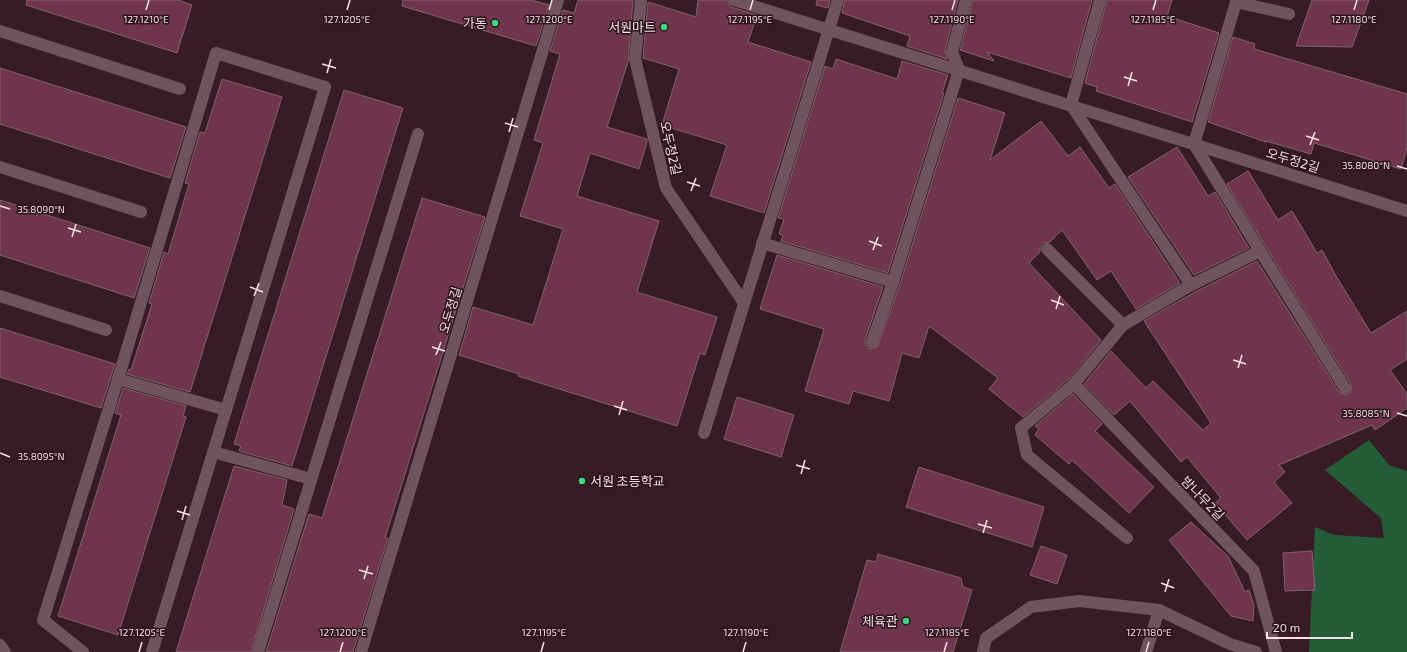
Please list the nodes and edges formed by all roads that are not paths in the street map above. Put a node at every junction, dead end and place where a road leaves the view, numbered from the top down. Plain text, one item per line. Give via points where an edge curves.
1 (558, 0) edge
2 (641, 0) edge
3 (734, 0) edge
4 (838, 0) edge
5 (966, 0) edge
6 (1100, 0) edge
7 (1289, 14) dead end
8 (830, 30) junction
9 (0, 31) edge
10 (959, 70) junction
11 (180, 89) dead end
12 (1071, 105) junction
13 (418, 134) dead end
14 (1194, 144) junction
15 (0, 167) edge
16 (1407, 211) edge
17 (141, 212) dead end
18 (762, 243) junction
19 (1047, 249) dead end
20 (1260, 251) junction
21 (892, 282) junction
22 (1190, 286) junction
23 (0, 296) edge
24 (744, 304) junction
25 (1123, 325) junction
26 (106, 330) dead end
27 (872, 342) dead end
28 (118, 379) junction
29 (1074, 384) junction
30 (1345, 388) dead end
31 (226, 410) junction
32 (704, 432) dead end
33 (213, 452) junction
34 (312, 480) junction
35 (1127, 538) dead end
36 (1159, 610) junction
37 (0, 645) edge
38 (5, 652) edge
39 (83, 652) edge
40 (152, 652) edge
41 (258, 652) edge
42 (362, 652) edge
43 (983, 652) edge
44 (1146, 652) edge
45 (1256, 652) edge
46 (1276, 652) edge

1 - 42 street, 오두정길
2 - 24 street, 오두정2길 via 636,59 666,188
3 - 8 street, 오두정2길
4 - 8 street
5 - 10 street via 952,52
6 - 12 street
7 - 14 street via 1236,2
8 - 10 street, 오두정2길
8 - 18 street
9 - 11 street
10 - 12 street, 오두정2길
10 - 21 street
12 - 14 street, 오두정2길
12 - 22 street
13 - 34 street
14 - 16 street, 오두정2길
14 - 20 street
15 - 17 street
18 - 21 street
18 - 24 street
19 - 25 street
20 - 22 street
20 - 30 street
21 - 27 street
22 - 25 street
23 - 26 street
24 - 32 street
25 - 29 street
28 - 31 street
28 - 31 street via 216,54 325,87
28 - 39 street via 43,620
29 - 35 street via 1021,428 1027,456
29 - 46 street, 밤나무2길 via 1254,571
31 - 33 street
33 - 34 street
33 - 40 street
34 - 41 street
36 - 43 street via 1079,601 1030,607 986,638
36 - 44 street
36 - 45 street via 1230,644
37 - 38 street

